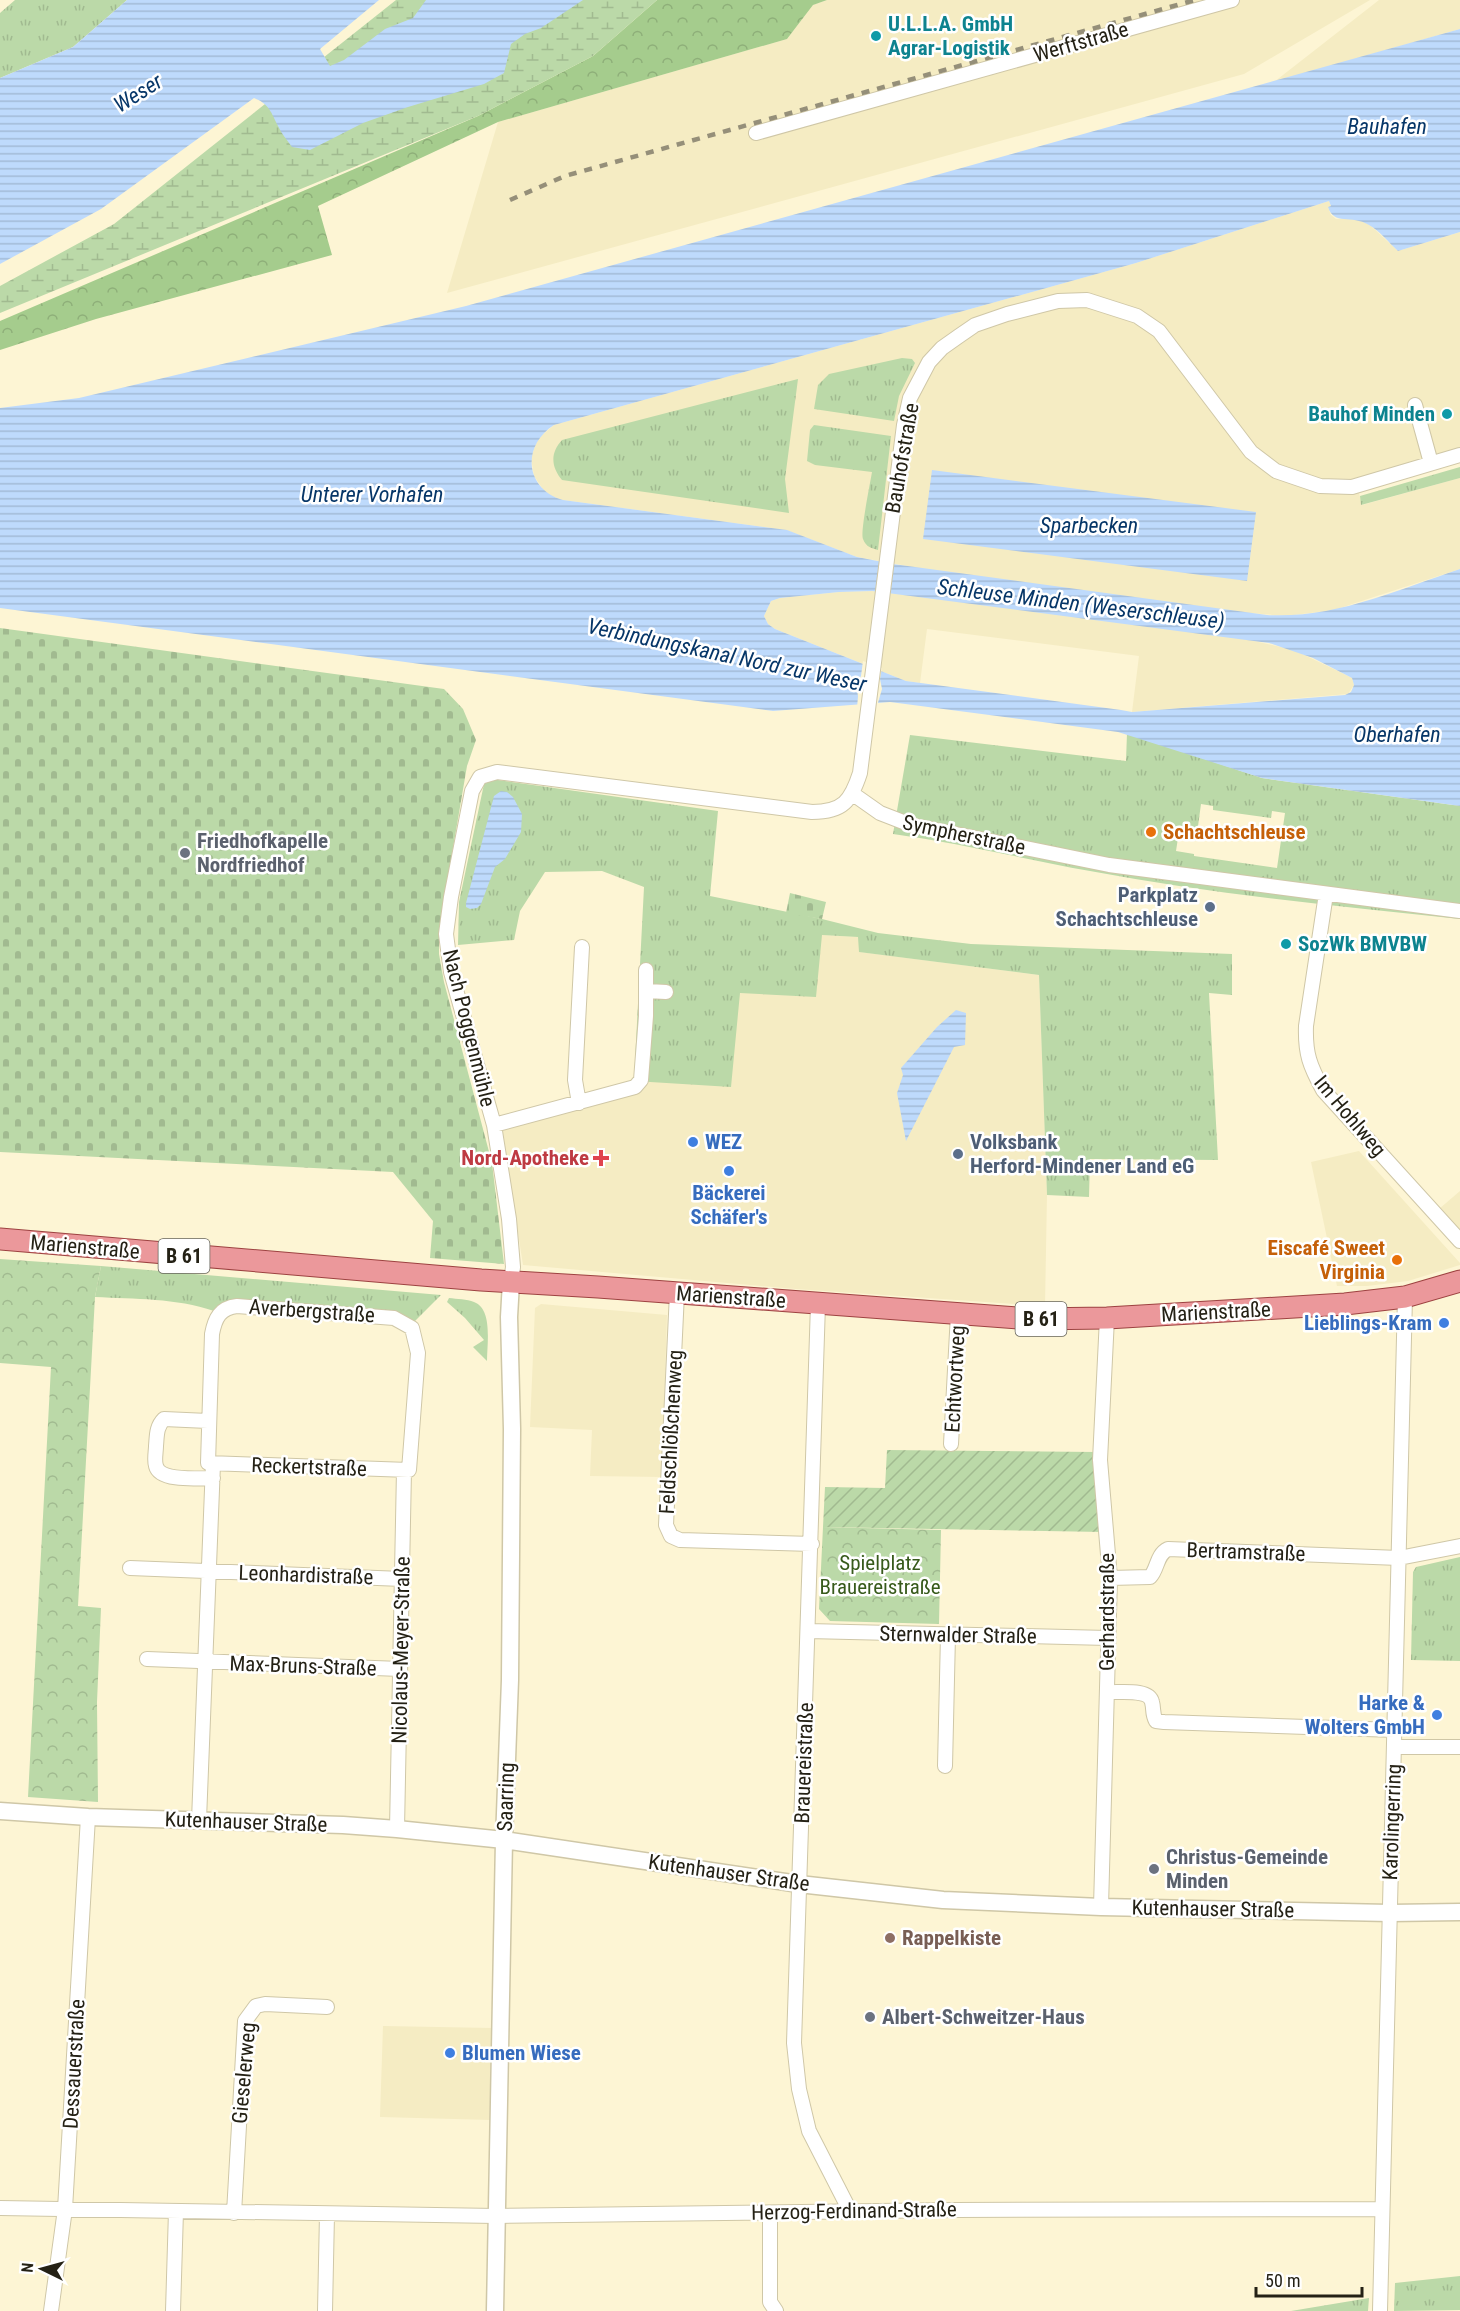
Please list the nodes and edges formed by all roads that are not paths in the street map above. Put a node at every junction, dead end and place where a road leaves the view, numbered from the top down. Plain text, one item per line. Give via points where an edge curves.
1 (1232, 0) edge
2 (756, 133) dead end
3 (1415, 405) dead end
4 (1460, 455) edge
5 (1431, 463) junction
6 (853, 794) junction
7 (1326, 894) junction
8 (1460, 911) edge
9 (582, 947) dead end
10 (646, 970) dead end
11 (647, 991) junction
12 (666, 992) dead end
13 (579, 1103) junction
14 (494, 1125) junction
15 (0, 1239) edge
16 (1460, 1241) edge
17 (1460, 1281) edge
18 (511, 1282) junction
19 (677, 1293) junction
20 (1405, 1297) junction
21 (818, 1304) junction
22 (958, 1314) junction
23 (1107, 1318) junction
24 (208, 1421) junction
25 (951, 1444) dead end
26 (404, 1470) junction
27 (213, 1471) junction
28 (812, 1544) junction
29 (1460, 1546) edge
30 (1399, 1558) junction
31 (130, 1568) dead end
32 (209, 1571) junction
33 (1110, 1578) junction
34 (402, 1579) junction
35 (808, 1631) junction
36 (948, 1635) junction
37 (1108, 1638) junction
38 (147, 1659) dead end
39 (205, 1662) junction
40 (400, 1669) junction
41 (1107, 1692) junction
42 (1395, 1730) junction
43 (1394, 1747) junction
44 (1460, 1747) edge
45 (945, 1766) dead end
46 (0, 1811) edge
47 (88, 1817) junction
48 (199, 1820) junction
49 (397, 1829) junction
50 (504, 1840) junction
51 (800, 1884) junction
52 (1101, 1907) junction
53 (1460, 1912) edge
54 (1390, 1913) junction
55 (327, 2007) dead end
56 (0, 2208) edge
57 (65, 2209) junction
58 (1382, 2210) junction
59 (176, 2211) junction
60 (850, 2211) junction
61 (770, 2212) junction
62 (234, 2213) junction
63 (327, 2214) junction
64 (495, 2217) junction
65 (51, 2311) edge
66 (173, 2311) edge
67 (325, 2311) edge
68 (495, 2311) edge
69 (776, 2311) edge
70 (1380, 2311) edge

1 - 2 street, Werftstraße
3 - 5 street
4 - 5 street, Bauhofstraße
5 - 6 street, Bauhofstraße via 1352,487 1320,486 1276,471 1251,452 1159,331 1137,316 1087,300 1058,301 975,325 929,362 910,398 860,773
6 - 7 street, Sympherstraße via 880,813 911,825 1109,865
6 - 14 street, Nach Poggenmühle via 835,809 812,812 506,773 480,777 468,806 446,934 451,972
7 - 8 street, Sympherstraße
7 - 16 street, Im Hohlweg via 1306,1026 1309,1064 1323,1090
9 - 13 street via 575,1080
10 - 11 street
11 - 12 street
11 - 13 street via 641,1080 635,1087
13 - 14 street
14 - 18 street, Nach Poggenmühle via 509,1219
15 - 18 main road, Marienstraße / B 61
17 - 20 main road, Marienstraße / B 61
18 - 19 main road, Marienstraße / B 61
18 - 50 street, Saarring via 510,1680
19 - 21 main road, Marienstraße / B 61
19 - 28 street, Feldschlößchenweg via 666,1525 671,1536 680,1540
20 - 23 main road, Marienstraße / B 61
20 - 30 street, Karolingerring
21 - 22 main road, Marienstraße / B 61
21 - 28 street, Brauereistraße
22 - 23 main road, Marienstraße / B 61 via 1032,1319
22 - 25 street, Echtwortweg
23 - 33 street, Gerhardstraße via 1100,1460
24 - 26 street, Averbergstraße via 214,1322 227,1307 394,1318 412,1328 417,1344 410,1470
24 - 27 street, Averbergstraße via 207,1460
24 - 27 street, Reckertstraße via 164,1419 157,1430 155,1462 161,1474 170,1477
26 - 27 street, Reckertstraße
26 - 34 street, Nicolaus-Meyer-Straße
27 - 32 street
28 - 35 street, Brauereistraße
29 - 30 street
30 - 33 street, Bertramstraße via 1168,1549 1150,1577
30 - 42 street, Karolingerring
31 - 32 street, Leonhardistraße
32 - 34 street, Leonhardistraße
32 - 39 street
33 - 37 street, Gerhardstraße
34 - 40 street, Nicolaus-Meyer-Straße
35 - 36 street, Sternwalder Straße
35 - 51 street, Brauereistraße
36 - 37 street, Sternwalder Straße
36 - 45 street
37 - 41 street, Gerhardstraße
38 - 39 street, Max-Bruns-Straße
39 - 40 street, Max-Bruns-Straße
39 - 48 street
40 - 49 street, Nicolaus-Meyer-Straße
41 - 42 street via 1149,1695 1156,1721
41 - 52 street, Gerhardstraße
42 - 43 street, Karolingerring
43 - 44 street
43 - 54 street, Karolingerring
46 - 47 street, Kutenhauser Straße
47 - 48 street, Kutenhauser Straße
47 - 57 street, Dessauerstraße
48 - 49 street, Kutenhauser Straße
49 - 50 street, Kutenhauser Straße
50 - 51 street, Kutenhauser Straße
50 - 64 street, Saarring
51 - 52 street, Kutenhauser Straße via 943,1900
51 - 60 street, Brauereistraße via 794,2043 799,2090 809,2131
52 - 54 street, Kutenhauser Straße
53 - 54 street, Kutenhauser Straße
54 - 58 street, Karolingerring
55 - 62 street, Gieselerweg via 265,2004 256,2006 245,2021
56 - 57 street, Herzog-Ferdinand-Straße
57 - 59 street, Herzog-Ferdinand-Straße
57 - 65 street, Dessauerstraße
58 - 60 street, Herzog-Ferdinand-Straße
58 - 70 street, Karolingerring
59 - 62 street, Herzog-Ferdinand-Straße
59 - 66 street
60 - 61 street, Herzog-Ferdinand-Straße
61 - 64 street, Herzog-Ferdinand-Straße
61 - 69 street via 770,2302
62 - 63 street, Herzog-Ferdinand-Straße
63 - 64 street, Herzog-Ferdinand-Straße
63 - 67 street
64 - 68 street, Saarring

